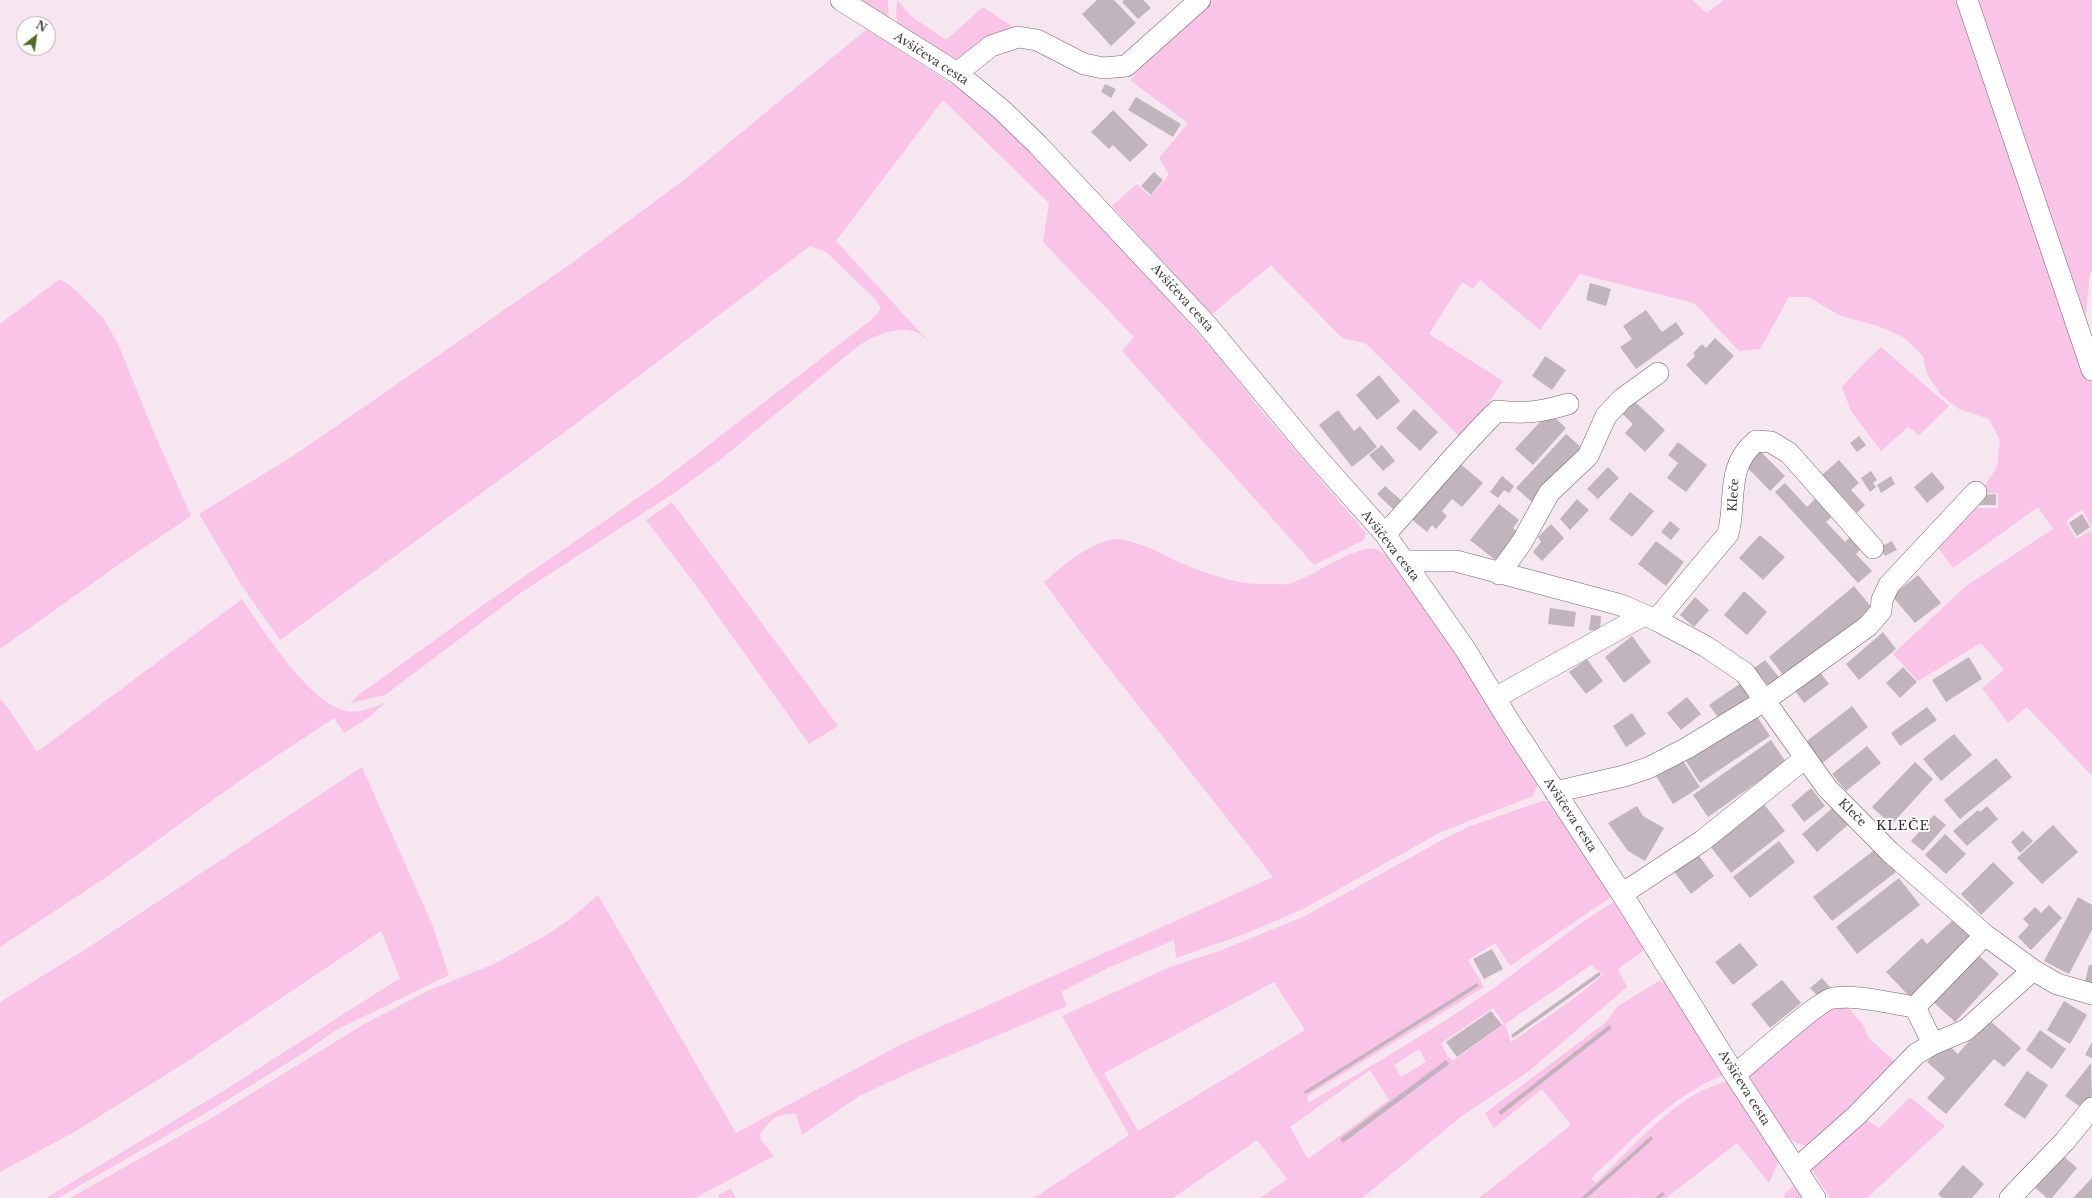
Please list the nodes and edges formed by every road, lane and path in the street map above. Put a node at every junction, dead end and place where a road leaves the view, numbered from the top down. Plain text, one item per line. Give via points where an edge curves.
1 (841, 0) edge
2 (1200, 0) edge
3 (1967, 0) edge
4 (957, 73) junction
5 (2092, 370) edge
6 (1658, 373) dead end
7 (1568, 404) dead end
8 (1976, 492) dead end
9 (1385, 534) junction
10 (1873, 548) dead end
11 (1404, 561) junction
12 (1500, 574) junction
13 (1650, 618) junction
14 (1495, 698) junction
15 (1764, 701) junction
16 (1804, 759) junction
17 (1555, 792) junction
18 (1622, 894) junction
19 (1986, 935) junction
20 (2033, 970) junction
21 (2092, 994) edge
22 (1915, 1007) junction
23 (1933, 1044) junction
24 (1735, 1075) junction
25 (2092, 1108) edge
26 (1796, 1169) junction
27 (1815, 1198) edge
28 (2010, 1198) edge

1 - 4 street, Avšičeva cesta
2 - 4 street via 1126,66 1103,68 1084,64 1037,40 1018,37 991,46
3 - 5 street
4 - 9 street, Avšičeva cesta via 1002,110 1104,213 1206,324 1313,454
6 - 12 street via 1622,399 1606,416 1588,456 1549,493 1522,542
7 - 9 street via 1541,412 1497,411 1465,442 1422,496
8 - 15 street via 1888,585 1881,611 1868,626
9 - 11 street, Avšičeva cesta
10 - 13 street, Kleče via 1789,453 1771,442 1756,441 1748,448 1736,470 1732,494 1732,519 1728,534
11 - 12 street, Kleče via 1456,561
11 - 14 street, Avšičeva cesta via 1465,649
12 - 13 street, Kleče via 1621,605
13 - 14 street, Kleče
13 - 15 street, Kleče via 1705,646 1745,672
14 - 17 street, Avšičeva cesta
15 - 16 street, Kleče
15 - 17 street via 1687,748 1648,768
16 - 18 street via 1702,841
16 - 19 street, Kleče via 1827,788 1890,852
17 - 18 street, Avšičeva cesta
18 - 24 street, Avšičeva cesta
19 - 20 street, Kleče
19 - 22 street
20 - 21 street, Kleče via 2057,984
20 - 23 street via 1966,1030
22 - 23 street
22 - 24 street via 1873,1000 1831,998
23 - 26 street via 1916,1054 1857,1115
24 - 26 street, Avšičeva cesta
25 - 28 street via 2065,1141
26 - 27 street, Avšičeva cesta

